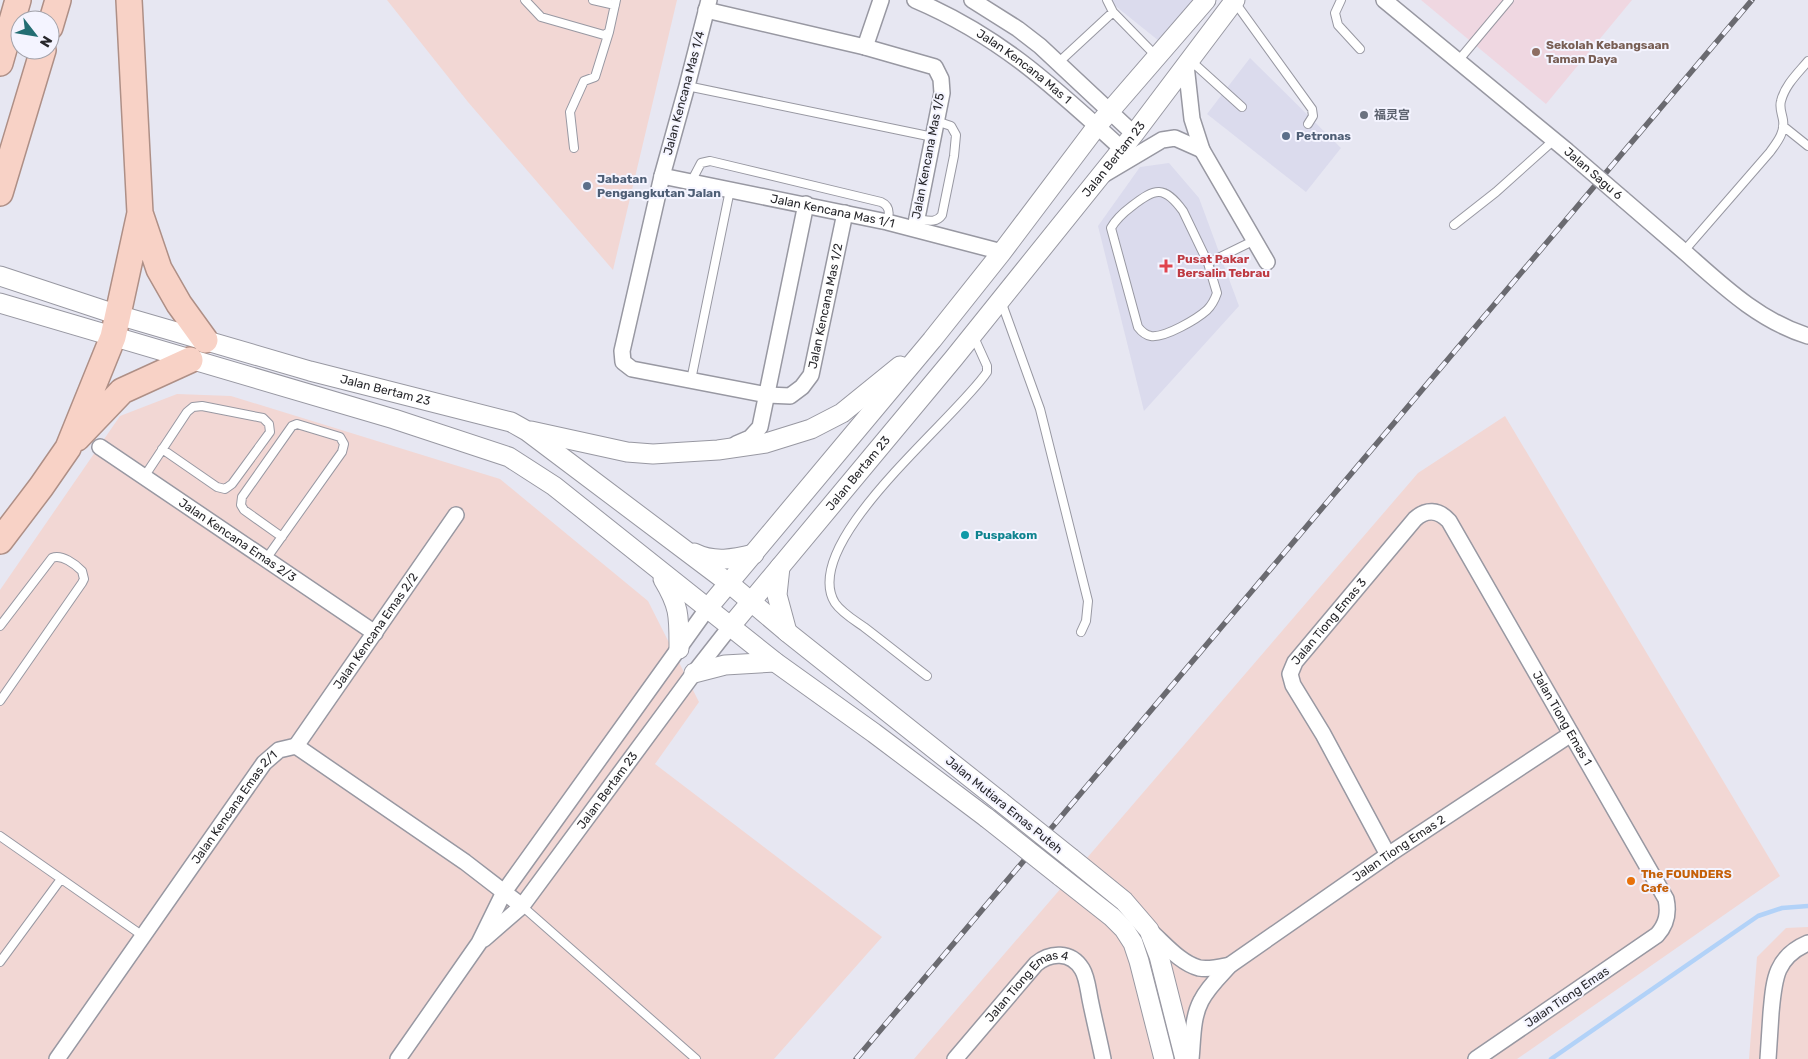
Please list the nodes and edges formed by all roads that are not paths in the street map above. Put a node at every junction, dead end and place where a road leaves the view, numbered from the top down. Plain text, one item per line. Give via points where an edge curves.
1 (18, 0) edge
2 (129, 0) edge
3 (525, 0) edge
4 (593, 0) edge
5 (881, 0) edge
6 (915, 0) edge
7 (972, 0) edge
8 (1107, 0) edge
9 (1206, 0) edge
10 (1341, 0) edge
11 (1384, 0) edge
12 (1509, 0) edge
13 (1234, 1) edge
14 (616, 3) edge
15 (708, 5) edge
16 (1113, 12) junction
17 (609, 32) junction
18 (865, 47) junction
19 (1360, 49) dead end
20 (1157, 57) junction
21 (40, 60) edge
22 (1458, 61) junction
23 (1808, 61) edge
24 (1059, 62) junction
25 (0, 63) edge
26 (1188, 63) junction
27 (687, 86) junction
28 (1242, 107) dead end
29 (1110, 112) junction
30 (936, 122) junction
31 (1308, 124) dead end
32 (1097, 126) junction
33 (1784, 126) junction
34 (1134, 134) junction
35 (933, 137) junction
36 (1554, 140) junction
37 (1808, 146) edge
38 (574, 148) dead end
39 (1121, 148) junction
40 (1202, 150) junction
41 (662, 176) junction
42 (1098, 178) junction
43 (692, 182) junction
44 (730, 190) junction
45 (0, 193) edge
46 (806, 204) junction
47 (140, 213) junction
48 (845, 213) junction
49 (887, 222) junction
50 (915, 224) junction
51 (1454, 225) dead end
52 (1255, 240) junction
53 (1684, 251) junction
54 (1002, 252) junction
55 (1267, 262) dead end
56 (1208, 263) junction
57 (0, 276) edge
58 (1000, 299) junction
59 (0, 303) edge
60 (115, 326) junction
61 (972, 333) junction
62 (1808, 336) edge
63 (205, 340) junction
64 (932, 340) junction
65 (190, 360) junction
66 (623, 362) joint
67 (691, 380) junction
68 (767, 395) junction
69 (527, 431) junction
70 (100, 447) dead end
71 (68, 448) junction
72 (162, 449) junction
73 (718, 450) junction
74 (144, 477) junction
75 (1432, 511) joint
76 (456, 515) dead end
77 (282, 536) junction
78 (0, 541) edge
79 (678, 545) junction
80 (754, 554) junction
81 (266, 559) junction
82 (780, 567) junction
83 (657, 570) junction
84 (730, 584) junction
85 (751, 601) junction
86 (707, 609) junction
87 (0, 626) edge
88 (730, 627) junction
89 (787, 632) junction
90 (1081, 632) dead end
91 (375, 633) junction
92 (679, 649) junction
93 (774, 662) junction
94 (694, 673) junction
95 (927, 676) dead end
96 (0, 700) edge
97 (1571, 734) junction
98 (296, 746) junction
99 (0, 836) edge
100 (1388, 855) junction
101 (61, 879) junction
102 (504, 892) junction
103 (522, 906) junction
104 (1149, 930) junction
105 (1657, 935) joint
106 (143, 936) junction
107 (479, 943) junction
108 (1808, 943) edge
109 (0, 962) edge
110 (1230, 965) junction
111 (57, 1059) edge
112 (400, 1059) edge
113 (696, 1059) edge
114 (955, 1059) edge
115 (1103, 1059) edge
116 (1164, 1059) edge
117 (1185, 1059) edge
118 (1190, 1059) edge
119 (1476, 1059) edge
120 (1768, 1059) edge

1 - 25 highway
2 - 47 highway
3 - 17 lane via 541,17 597,34
4 - 14 lane
5 - 18 street
6 - 32 street, Jalan Kencana Mas 1 via 951,16 1005,49 1046,80
7 - 24 street, Jalan Kencana Mas 1 via 1018,29
8 - 16 lane
9 - 20 street, Jalan Bertam 23
10 - 19 lane via 1335,13 1338,24
11 - 22 street, Jalan Sagu 6
12 - 22 lane
13 - 26 street, Jalan Bertam 23
13 - 31 lane via 1312,109 1313,116
14 - 17 lane
15 - 18 street, Jalan Kencana Mas 1/5
15 - 27 street, Jalan Kencana Mas 1/4
16 - 20 lane
16 - 24 lane
17 - 38 lane via 595,77 584,81 570,112
18 - 30 street, Jalan Kencana Mas 1/5 via 935,68 941,79 942,92
20 - 29 street, Jalan Bertam 23
21 - 45 highway
22 - 36 street, Jalan Sagu 6
23 - 33 lane via 1781,98
24 - 29 street, Jalan Kencana Mas 1
26 - 28 lane
26 - 34 street, Jalan Bertam 23
26 - 40 street via 1192,119
27 - 35 lane
27 - 41 street, Jalan Kencana Mas 1/4
29 - 32 street, Jalan Bertam 23
29 - 34 street, Jalan Kencana Mas 1
30 - 35 street, Jalan Kencana Mas 1/5
30 - 50 lane via 950,126 956,135 942,215 939,220
32 - 39 street, Jalan Kencana Mas 1
32 - 54 street, Jalan Bertam 23
33 - 37 lane
33 - 53 lane via 1781,137 1770,152
34 - 39 street, Jalan Bertam 23
35 - 50 street, Jalan Kencana Mas 1/5
36 - 51 lane
36 - 53 street, Jalan Sagu 6, bridge
39 - 42 street, Jalan Bertam 23
40 - 42 street via 1175,138 1162,140
40 - 52 street
41 - 43 street, Jalan Kencana Mas 1/1
41 - 66 street, Jalan Kencana Mas 1/4 via 622,351
42 - 58 street, Jalan Bertam 23
43 - 44 street, Jalan Kencana Mas 1/1
43 - 49 lane via 701,163 710,161 881,202 889,211
44 - 46 street, Jalan Kencana Mas 1/1
44 - 67 lane
46 - 48 street, Jalan Kencana Mas 1/1
46 - 68 street
47 - 60 highway
47 - 63 highway via 159,269
48 - 49 street, Jalan Kencana Mas 1/1
48 - 68 street, Jalan Kencana Mas 1/2 via 811,374 802,388 790,396
49 - 50 street, Jalan Kencana Mas 1/1
50 - 54 street, Jalan Kencana Mas 1/1
52 - 55 street
52 - 56 lane
53 - 62 street, Jalan Sagu 6 via 1752,308 1776,323
54 - 64 street, Jalan Bertam 23
56 - 56 lane via 1183,211 1163,193 1153,191 1147,194 1111,228 1138,327 1150,336 1174,330 1208,308 1217,293
57 - 60 street, Jalan Bertam 23 via 42,289
58 - 61 street, Jalan Bertam 23
58 - 90 lane via 1040,409 1088,601 1086,622
59 - 60 street, Jalan Bertam 23 via 32,313
60 - 63 street, Jalan Bertam 23
60 - 65 street, Jalan Bertam 23
60 - 71 highway
61 - 82 street, Jalan Bertam 23
61 - 95 lane via 987,366 985,375 861,512 838,549 830,577 832,598 843,612
63 - 69 street, Jalan Bertam 23 via 310,371 511,422
64 - 73 street via 842,412 811,429 766,443
64 - 80 street, Jalan Bertam 23
65 - 71 highway via 122,391
65 - 83 street, Jalan Bertam 23 via 509,456 554,486
66 - 67 street, Jalan Kencana Mas 1/2 via 632,369
67 - 68 street, Jalan Kencana Mas 1/2
68 - 73 street via 756,433
69 - 73 street via 627,452 653,454
69 - 79 street, Jalan Bertam 23
70 - 74 street, Jalan Kencana Emas 2/3
71 - 78 highway
72 - 72 lane via 193,407 263,418 269,424 270,432 225,489 217,487
72 - 74 lane
74 - 81 street, Jalan Kencana Emas 2/3
75 - 97 street, Jalan Tiong Emas 1 via 1449,521
75 - 100 street, Jalan Tiong Emas 3 via 1415,519 1295,662 1290,674 1293,685
76 - 91 street, Jalan Kencana Emas 2/2
77 - 77 lane via 342,452 344,444 340,437 297,424 292,426 242,497 240,505 244,510
77 - 81 lane
79 - 80 street via 705,558 734,560
79 - 84 street, Jalan Bertam 23
80 - 84 street, Jalan Bertam 23
81 - 91 street, Jalan Kencana Emas 2/3
82 - 85 street, Jalan Bertam 23
82 - 89 street via 777,595
83 - 86 street, Jalan Bertam 23
83 - 92 street via 672,594 679,615
84 - 85 street, Jalan Mutiara Emas Puteh
84 - 86 street, Jalan Bertam 23
85 - 88 street, Jalan Bertam 23
85 - 89 street, Jalan Mutiara Emas Puteh
86 - 88 street, Jalan Mutiara Emas Puteh
86 - 92 street, Jalan Bertam 23
87 - 96 lane via 52,558 60,556 82,571 82,583
88 - 93 street, Jalan Mutiara Emas Puteh
88 - 94 street, Jalan Bertam 23
89 - 104 street, Jalan Mutiara Emas Puteh, bridge via 1124,901
91 - 98 street, Jalan Kencana Emas 2/2
92 - 102 street, Jalan Bertam 23
93 - 94 street via 725,665
93 - 116 street, Jalan Mutiara Emas Puteh, bridge via 987,818 1124,929 1139,961
94 - 103 street, Jalan Bertam 23
97 - 100 street, Jalan Tiong Emas 2
97 - 105 street, Jalan Tiong Emas 1 via 1666,899 1666,922
98 - 102 street
98 - 106 street, Jalan Kencana Emas 2/1 via 279,750 264,762
99 - 101 lane
100 - 110 street, Jalan Tiong Emas 2
101 - 106 lane
101 - 109 lane
102 - 103 street
102 - 107 street, Jalan Bertam 23
103 - 107 street, Jalan Bertam 23
103 - 113 lane
104 - 110 street, Jalan Tiong Emas 2 via 1183,960 1199,968
104 - 117 street, Jalan Mutiara Emas Puteh via 1159,956
105 - 119 street, Jalan Tiong Emas
106 - 111 street, Jalan Kencana Emas 2/1
107 - 112 street, Jalan Bertam 23
108 - 120 street via 1787,956 1778,968 1774,981
110 - 118 street, Jalan Tiong Emas 2 via 1200,1002 1194,1021
114 - 115 street, Jalan Tiong Emas 4 via 1036,964 1054,955 1072,958 1083,970

